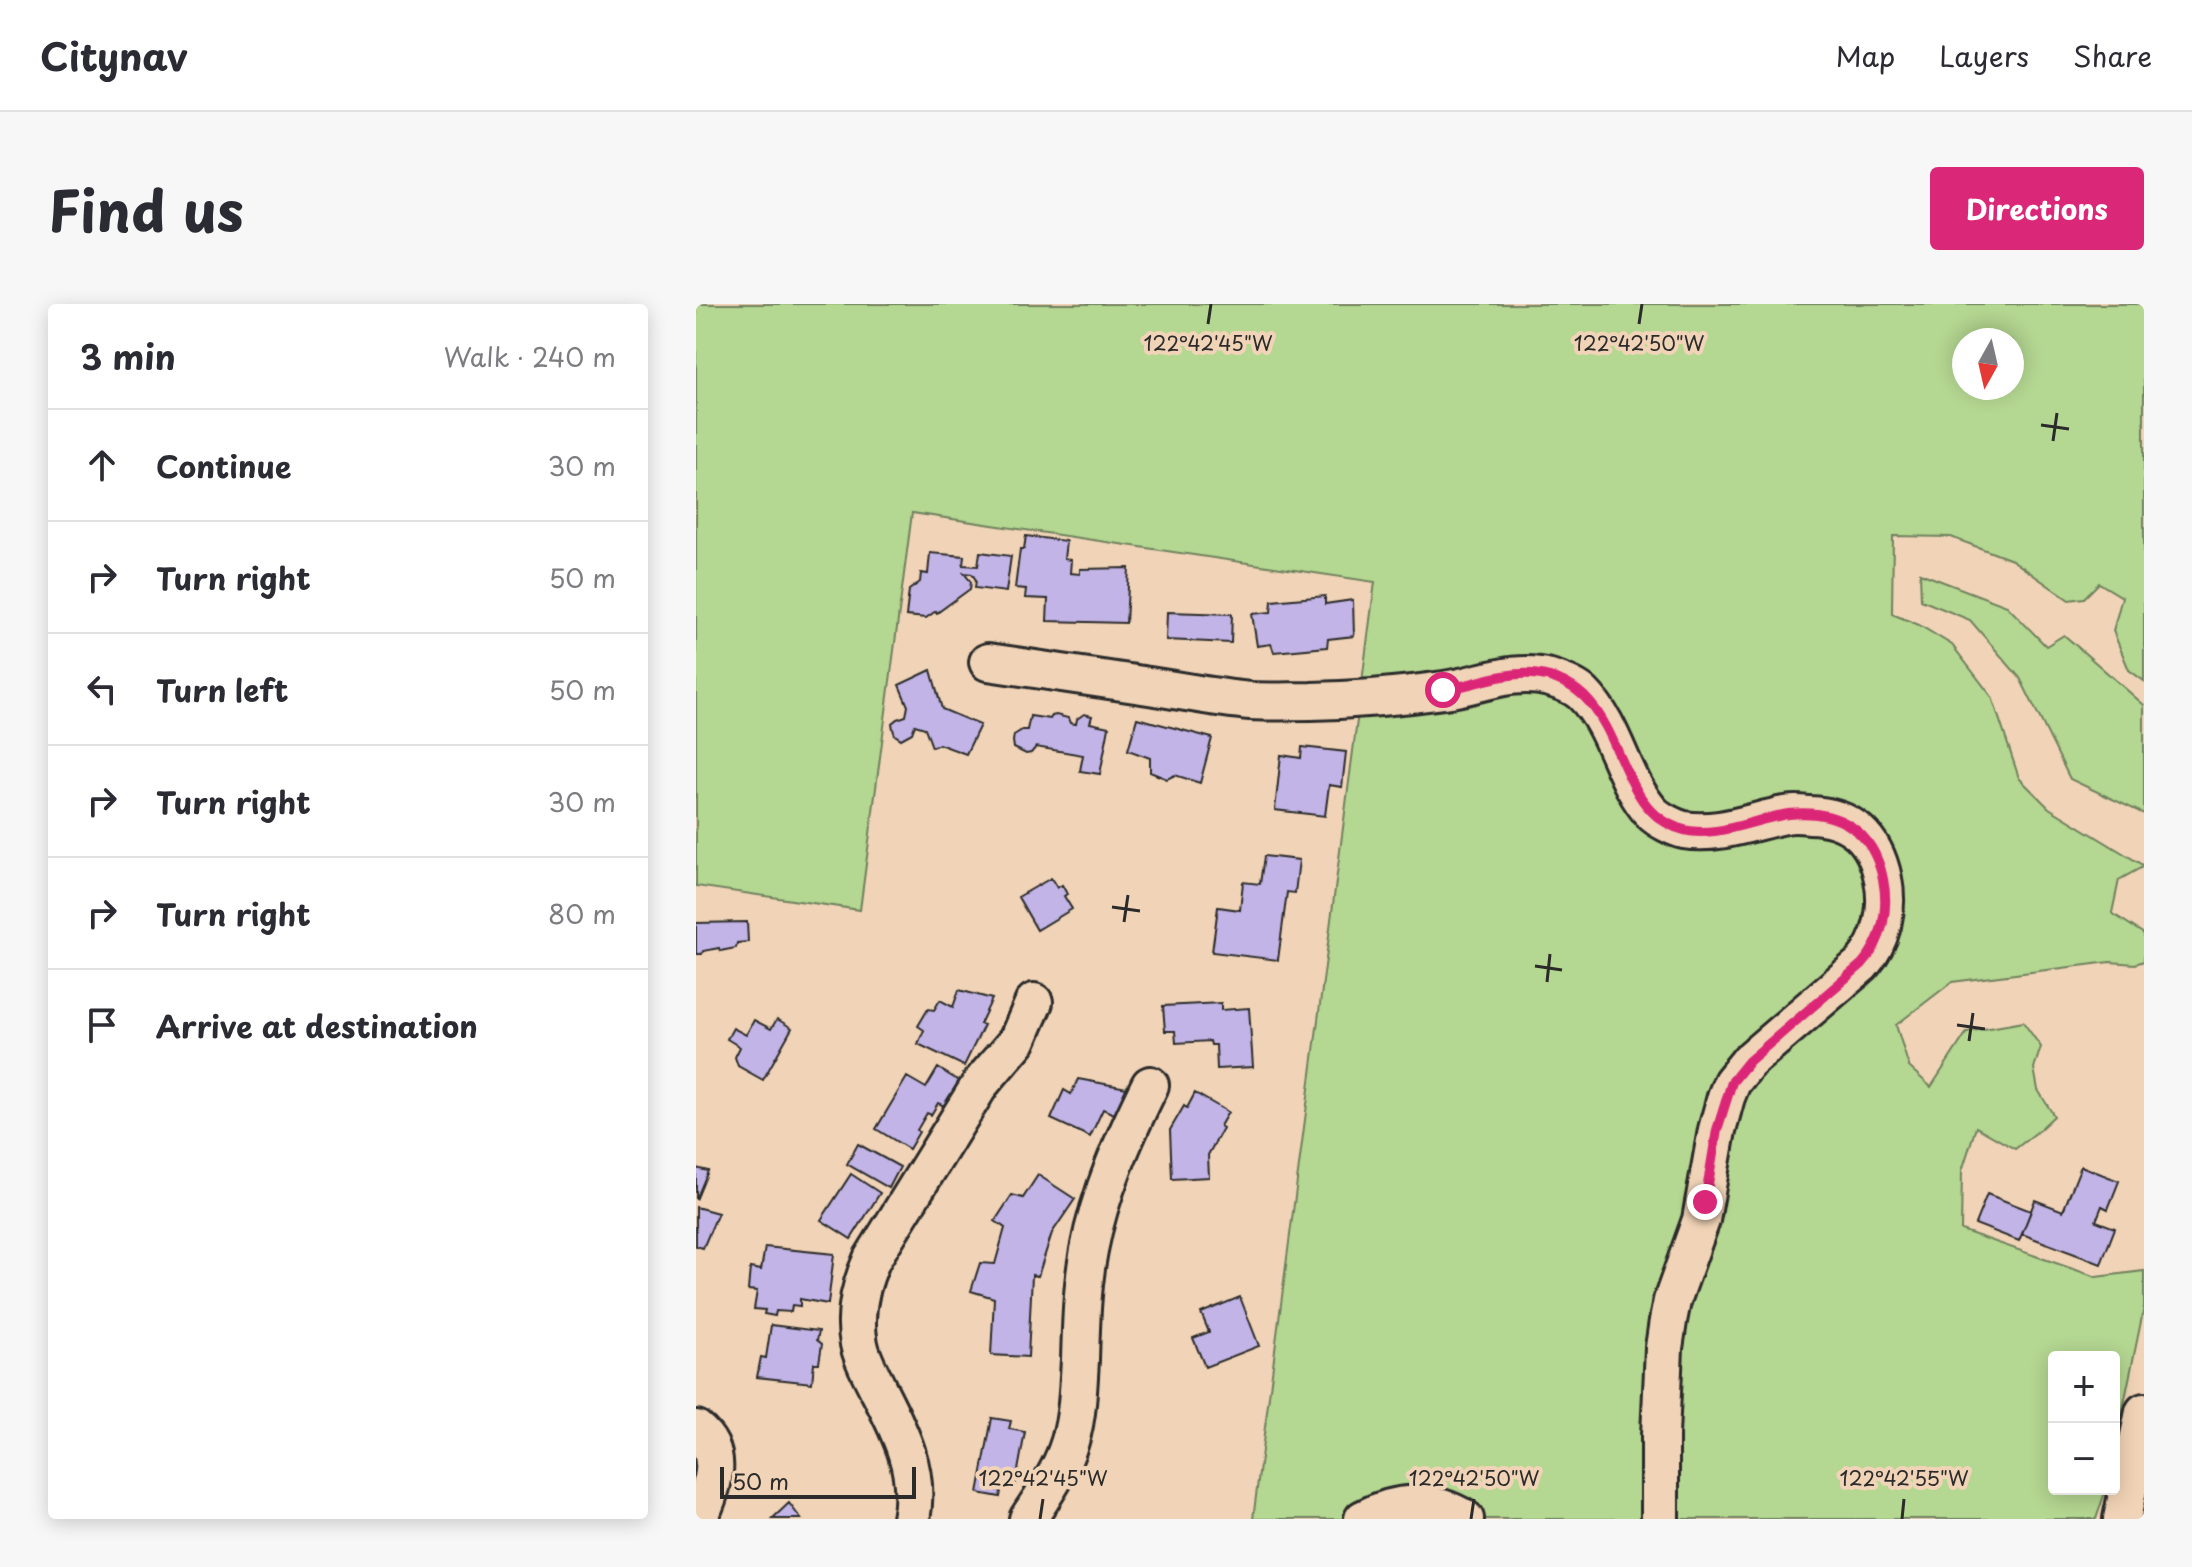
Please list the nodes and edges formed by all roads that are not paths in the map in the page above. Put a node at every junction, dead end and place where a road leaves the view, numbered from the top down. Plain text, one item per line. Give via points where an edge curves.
1 (988, 662) dead end
2 (1034, 1002) dead end
3 (1150, 1085) dead end
4 (2144, 1412) edge
5 (696, 1429) edge
6 (699, 1519) edge
7 (911, 1519) edge
8 (1028, 1519) edge
9 (1363, 1519) edge
10 (1465, 1519) edge
11 (1660, 1519) edge
12 (2122, 1519) edge

1 - 11 street via 1251,701 1420,693 1536,674 1580,691 1601,715 1653,815 1681,830 1706,831 1789,814 1817,815 1844,820 1867,841 1879,861 1885,888 1884,918 1875,946 1862,964 1749,1061 1726,1097 1703,1211 1668,1321
2 - 7 street via 1017,1041 981,1083 872,1259 858,1300 864,1360 911,1467
3 - 8 street via 1104,1190 1088,1252 1071,1437
4 - 12 street
5 - 6 street via 709,1441 716,1464
9 - 10 street via 1414,1503

